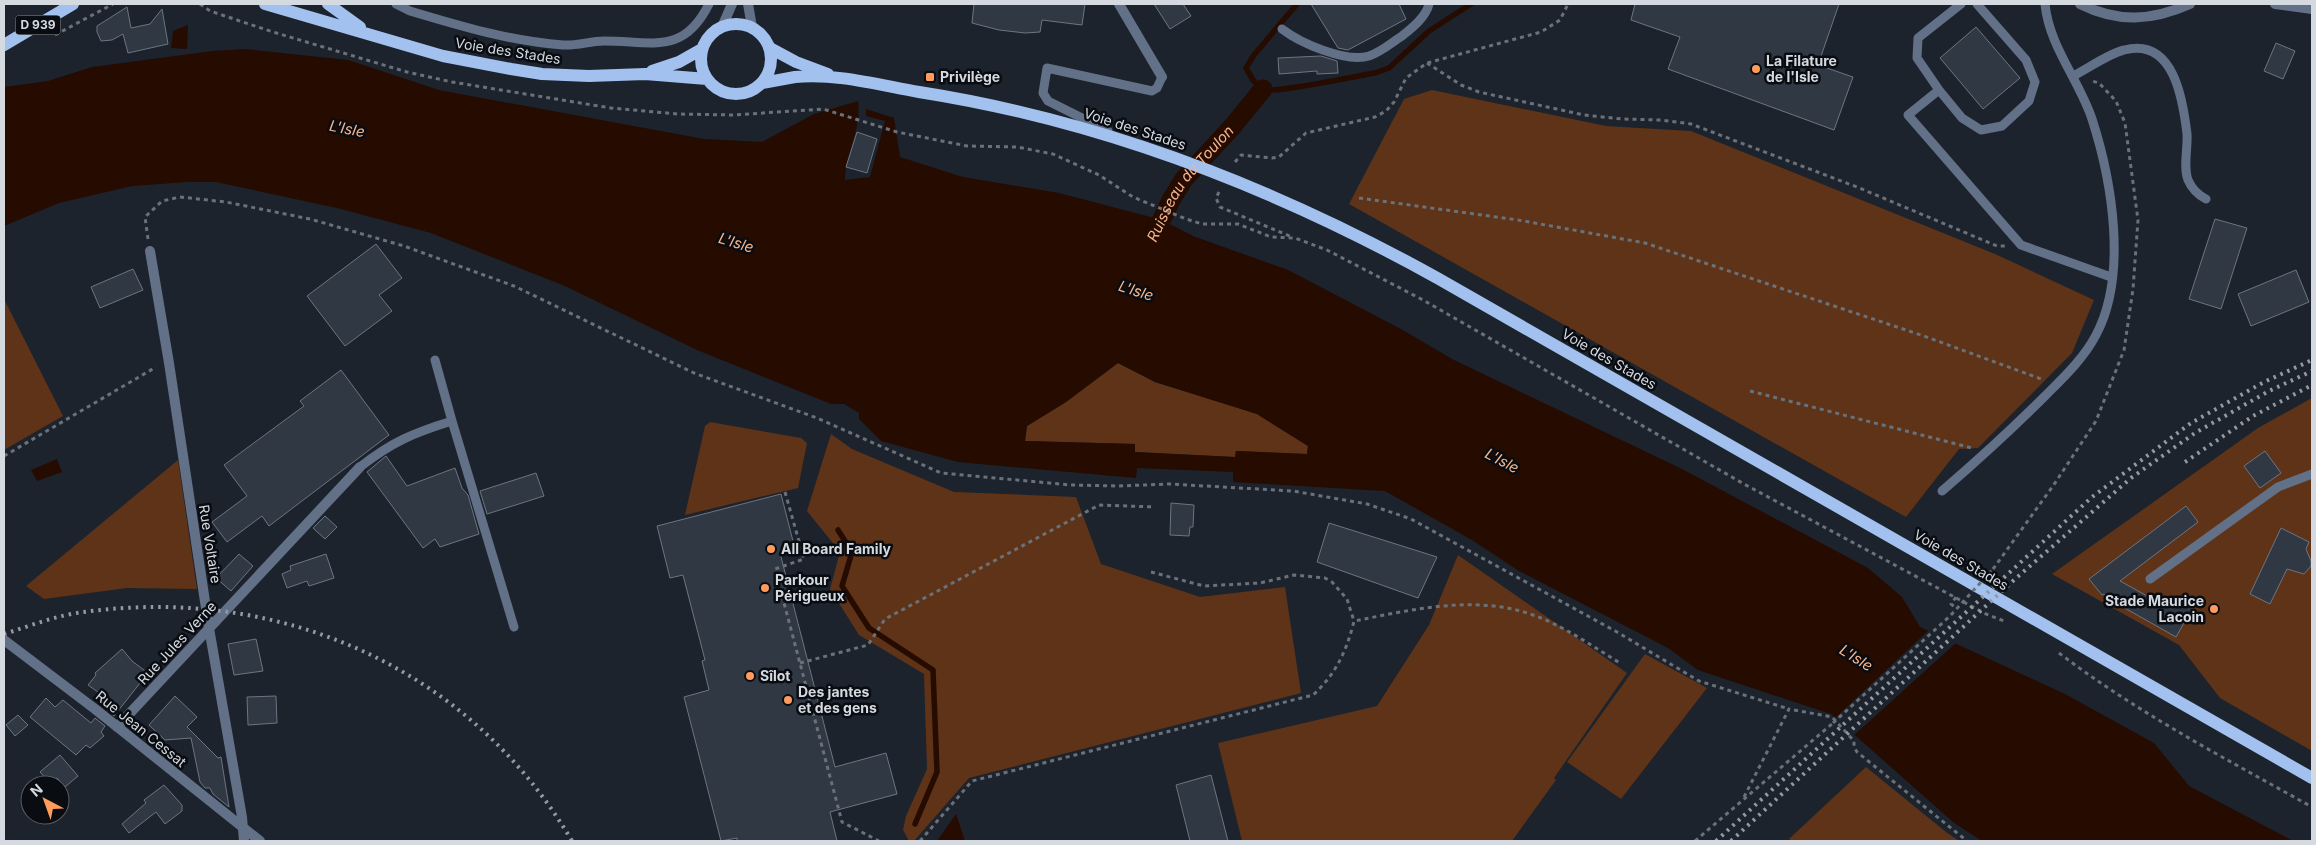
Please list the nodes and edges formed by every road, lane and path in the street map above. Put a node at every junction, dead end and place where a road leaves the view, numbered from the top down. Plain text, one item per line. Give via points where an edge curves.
1 (73, 4) edge
2 (113, 4) edge
3 (200, 4) edge
4 (264, 4) edge
5 (328, 4) edge
6 (396, 4) edge
7 (709, 4) edge
8 (732, 4) edge
9 (748, 4) edge
10 (1119, 4) edge
11 (1429, 4) edge
12 (1568, 4) edge
13 (1961, 4) edge
14 (1977, 4) edge
15 (2045, 4) edge
16 (2080, 4) edge
17 (2190, 4) edge
18 (2275, 4) edge
19 (2312, 9) edge
20 (260, 26) dead end
21 (722, 27) junction
22 (752, 27) junction
23 (1282, 29) dead end
24 (370, 34) junction
25 (54, 35) dead end
26 (4, 45) edge
27 (770, 48) junction
28 (702, 49) junction
29 (1427, 64) junction
30 (645, 74) junction
31 (2073, 76) junction
32 (1162, 77) joint
33 (707, 79) junction
34 (845, 80) junction
35 (762, 84) junction
36 (1939, 90) junction
37 (823, 109) dead end
38 (1128, 142) junction
39 (1235, 162) dead end
40 (1219, 192) dead end
41 (1359, 198) dead end
42 (2206, 199) dead end
43 (1295, 238) junction
44 (2021, 245) junction
45 (150, 251) joint
46 (2112, 277) junction
47 (435, 360) dead end
48 (169, 363) junction
49 (2057, 384) junction
50 (1750, 391) dead end
51 (452, 421) junction
52 (1987, 452) junction
53 (4, 456) edge
54 (360, 467) joint
55 (2312, 474) edge
56 (1942, 491) dead end
57 (785, 492) dead end
58 (1156, 507) dead end
59 (1992, 569) dead end
60 (1151, 572) dead end
61 (2150, 579) dead end
62 (1956, 597) junction
63 (1956, 608) junction
64 (1354, 621) junction
65 (2011, 624) dead end
66 (514, 627) dead end
67 (209, 628) junction
68 (4, 640) edge
69 (2058, 652) dead end
70 (1620, 663) dead end
71 (800, 664) junction
72 (1790, 709) junction
73 (117, 727) junction
74 (2312, 778) edge
75 (1744, 798) junction
76 (2312, 807) edge
77 (244, 829) junction
78 (244, 841) edge
79 (260, 841) edge
80 (879, 841) edge
81 (920, 841) edge
82 (1695, 841) edge
83 (1967, 841) edge

1 - 26 main road, D 939
2 - 25 path
3 - 20 path via 210,11
4 - 24 main road, Voie des Stades
5 - 24 main road, Voie des Stades
6 - 7 lane via 495,35 563,45 603,41 649,44 676,39 690,31
8 - 21 street
9 - 22 street
10 - 32 street
11 - 23 lane via 1423,17 1406,32 1381,50 1357,58 1334,53
12 - 29 path via 1560,20 1541,32
13 - 36 lane via 1918,38 1917,58
14 - 36 lane via 2026,60 2035,82 2029,101 2002,126 1981,130 1962,118
15 - 31 lane via 2059,50
16 - 17 street via 2109,15 2135,18 2168,14
18 - 19 street
21 - 22 main road via 737,24
21 - 28 main road via 713,32
22 - 27 main road
24 - 30 main road, Voie des Stades via 443,56 534,73 589,76
27 - 34 main road, Voie des Stades via 796,62
27 - 35 main road via 771,67
28 - 30 main road, Voie des Stades via 679,62
28 - 33 main road via 701,59
29 - 39 path via 1406,78 1394,102 1375,117 1306,133 1280,157 1241,155
29 - 44 path via 1479,92 1584,115 1691,124 1857,187 1997,246
30 - 33 main road, Voie des Stades
31 - 42 lane via 2124,50 2142,48 2162,58 2169,65 2179,89 2187,135 2187,178 2198,195
31 - 46 lane via 2091,118 2106,171 2114,222
32 - 38 lane via 1152,91 1047,68 1043,93 1048,100
33 - 35 main road via 714,87 733,95 754,90
34 - 35 main road, Voie des Stades via 796,77
34 - 38 main road, Voie des Stades via 954,97 1034,114
36 - 44 lane via 1908,115
37 - 43 path via 897,132 967,146 1017,147 1053,154 1099,175 1133,197 1186,220 1202,224 1238,224 1271,237
38 - 74 main road, Voie des Stades via 1215,172 1310,212 1390,252
40 - 43 path via 1216,198 1220,207
41 - 49 path via 1518,220 1645,243
43 - 62 path via 1384,279 1744,484
44 - 46 lane
45 - 48 street, Rue Voltaire
45 - 72 path via 145,217 162,201 180,197 226,202 310,219 404,246 514,286 694,373 818,418 941,473 1071,484 1170,484 1294,491 1367,504 1410,519 1617,632 1699,681
46 - 49 lane via 2108,305 2097,334
47 - 51 lane
48 - 53 path via 158,366
48 - 67 street, Rue Voltaire
49 - 52 lane
50 - 52 path
51 - 54 lane via 411,434
51 - 66 lane
52 - 56 lane
54 - 67 street, Rue Jules Verne
55 - 61 lane via 2278,487
57 - 71 path via 804,560 775,569
58 - 71 path via 1100,505 885,619 868,645
59 - 63 path, bridge
60 - 64 path via 1204,586 1260,583 1294,576 1325,578 1347,599
62 - 63 path via 1951,604
62 - 65 path
63 - 75 path, bridge via 1833,723
64 - 70 path via 1420,609 1481,605 1504,607 1564,629
64 - 81 path via 1341,662 1326,683 1313,694 972,781
67 - 73 street, Rue Jules Verne
67 - 77 street, Rue Voltaire
68 - 73 street, Rue Jean Cessat
69 - 76 path via 2144,712
71 - 80 path via 842,822
72 - 75 path
72 - 83 path via 1832,717 1854,741 1857,752
73 - 77 street, Rue Jean Cessat
75 - 82 path
77 - 78 street, Rue Voltaire
77 - 79 street, Rue Jean Cessat

